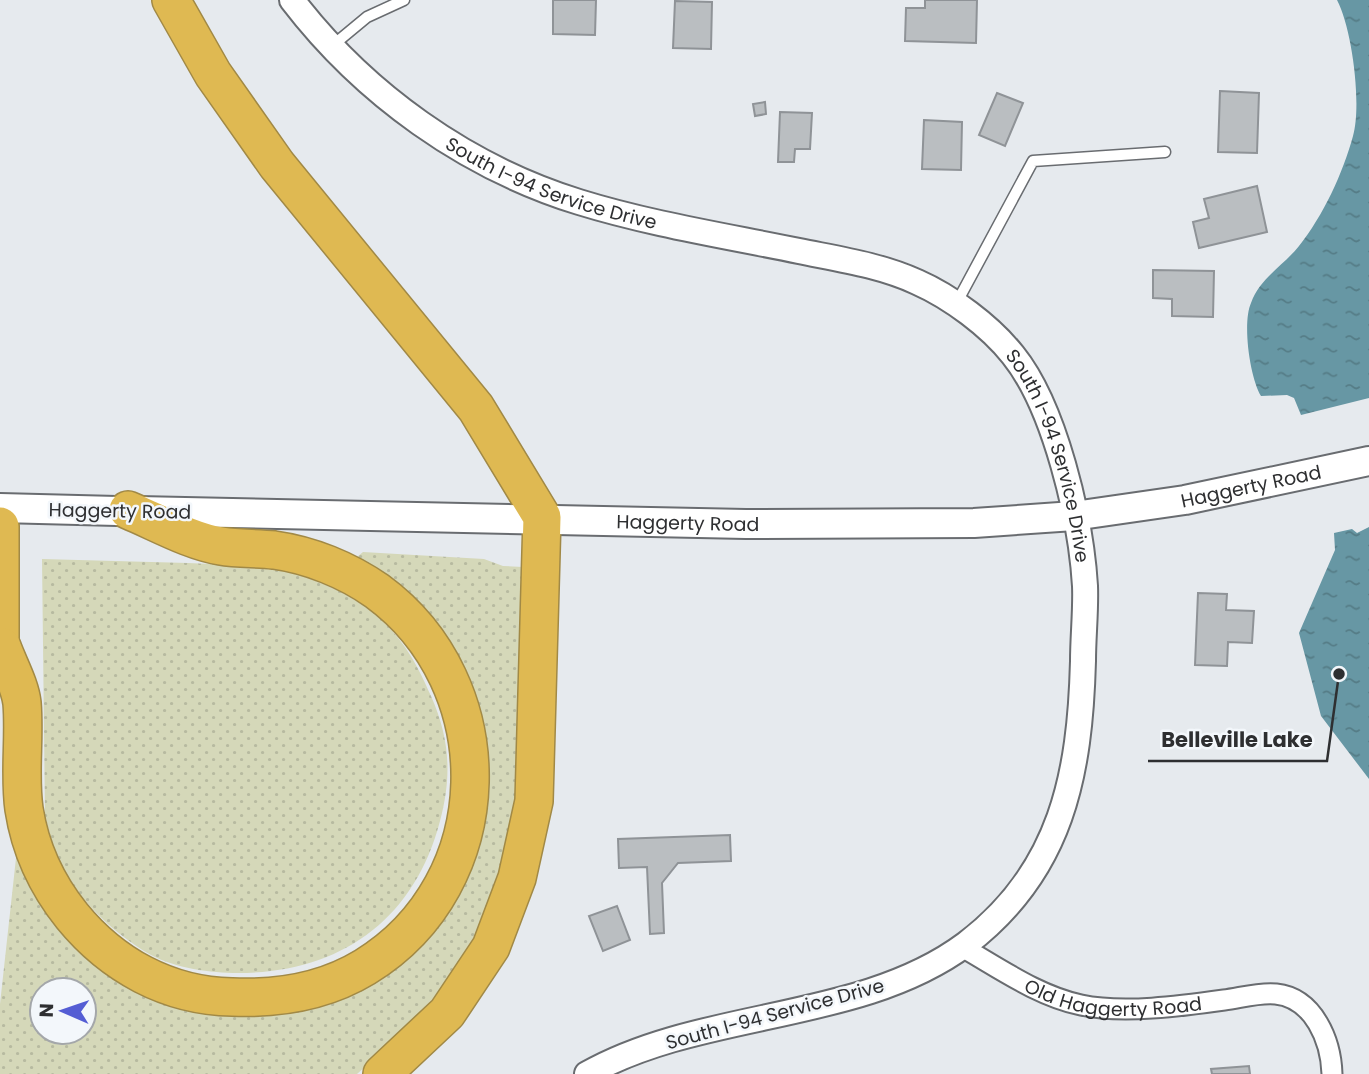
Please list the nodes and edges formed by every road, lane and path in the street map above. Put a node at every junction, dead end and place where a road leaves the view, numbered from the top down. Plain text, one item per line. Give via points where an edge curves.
1 (171, 0) edge
2 (292, 0) edge
3 (404, 0) edge
4 (332, 46) junction
5 (1166, 152) dead end
6 (955, 304) junction
7 (1369, 461) edge
8 (0, 508) edge
9 (123, 511) junction
10 (1074, 516) junction
11 (542, 517) junction
12 (0, 526) edge
13 (1, 654) edge
14 (962, 947) junction
15 (382, 1074) edge
16 (587, 1074) edge
17 (1332, 1074) edge

1 - 11 highway via 213,74 277,165 476,408
2 - 4 street, South I-94 Service Drive
3 - 4 lane via 367,17
4 - 6 street, South I-94 Service Drive via 374,88 429,130 498,170 578,202 861,264 916,281
5 - 6 lane via 1032,161
6 - 10 street, South I-94 Service Drive via 1014,356 1051,422
7 - 10 main road, Haggerty Road via 1185,500
8 - 9 main road, Haggerty Road
9 - 11 main road, Haggerty Road
9 - 13 highway via 219,546 275,550 352,575 411,618 432,645 454,688 467,730 472,772 457,853 438,894 415,923 389,948 348,975 303,992 264,998 185,992 124,964 72,915 37,859 24,808 22,699
10 - 11 main road, Haggerty Road via 879,524
10 - 14 street, South I-94 Service Drive via 1085,585 1081,732 1069,787 1057,828 1018,894
11 - 15 highway via 534,801 517,878 491,947 447,1013
12 - 13 highway
14 - 16 street, South I-94 Service Drive via 901,981 676,1038
14 - 17 street, Old Haggerty Road via 1051,997 1082,1006 1180,1006 1276,993 1311,1012 1326,1037

